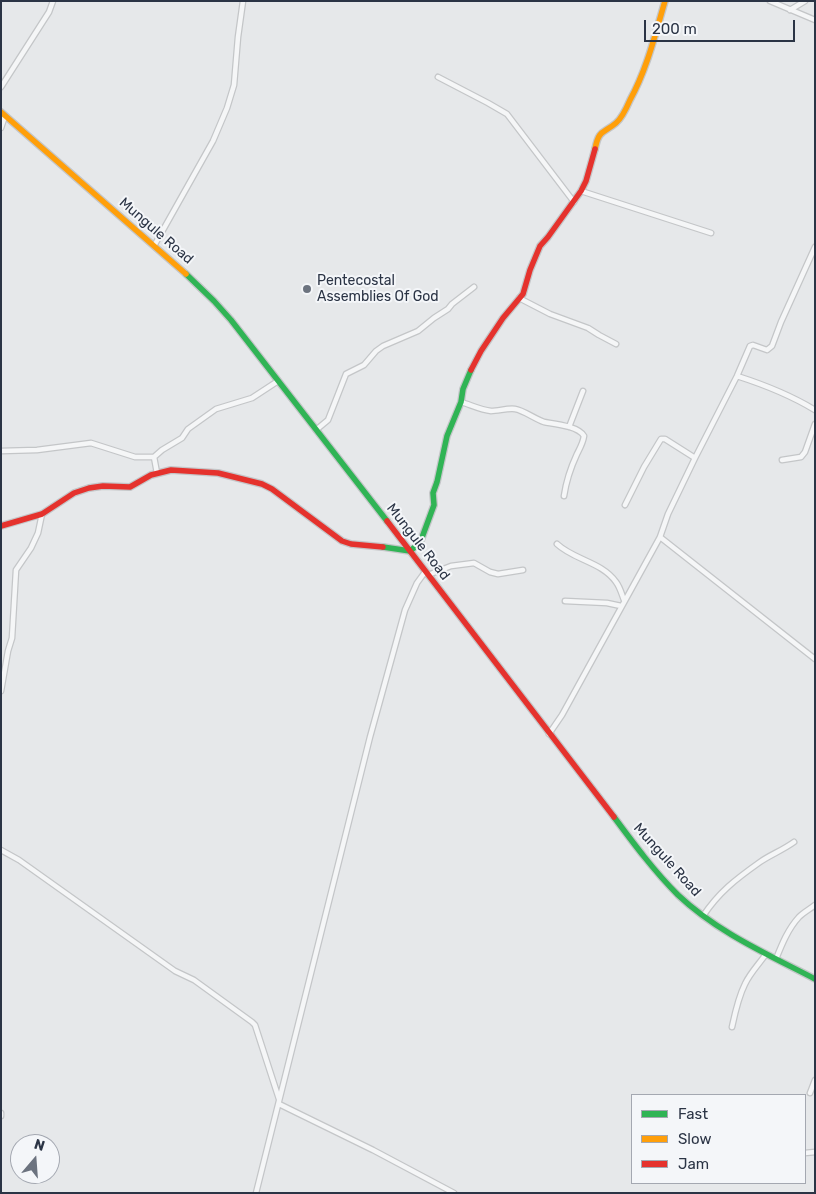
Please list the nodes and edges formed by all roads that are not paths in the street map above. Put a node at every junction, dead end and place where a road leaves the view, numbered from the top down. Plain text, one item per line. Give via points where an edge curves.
1 (53, 1) edge
2 (243, 1) edge
3 (665, 1) edge
4 (770, 1) edge
5 (806, 1) edge
6 (790, 10) junction
7 (815, 20) edge
8 (438, 77) dead end
9 (1, 87) edge
10 (3, 114) edge
11 (1, 128) edge
12 (581, 191) junction
13 (574, 202) junction
14 (712, 233) dead end
15 (154, 246) junction
16 (815, 247) edge
17 (474, 287) dead end
18 (519, 298) junction
19 (616, 344) dead end
20 (737, 376) junction
21 (278, 381) junction
22 (583, 390) dead end
23 (461, 402) junction
24 (815, 410) edge
25 (815, 424) edge
26 (570, 427) junction
27 (316, 430) junction
28 (1, 451) edge
29 (154, 457) junction
30 (695, 458) junction
31 (782, 460) dead end
32 (156, 473) junction
33 (564, 496) dead end
34 (625, 505) dead end
35 (42, 514) junction
36 (1, 526) edge
37 (660, 537) junction
38 (557, 544) dead end
39 (410, 551) junction
40 (523, 570) dead end
41 (427, 573) junction
42 (624, 600) junction
43 (565, 601) dead end
44 (621, 606) junction
45 (815, 659) edge
46 (1, 691) edge
47 (549, 734) junction
48 (794, 842) dead end
49 (1, 850) edge
50 (815, 904) edge
51 (703, 916) junction
52 (766, 954) junction
53 (776, 959) junction
54 (815, 979) edge
55 (732, 1027) dead end
56 (815, 1080) edge
57 (810, 1093) dead end
58 (279, 1102) junction
59 (256, 1193) edge
60 (454, 1193) edge

1 - 9 street via 50,12
2 - 15 street via 234,85 227,108 213,140
3 - 12 street via 646,66 617,122 596,139
4 - 6 street
5 - 6 street
6 - 7 street
8 - 13 street via 507,114
10 - 11 street
10 - 15 street, Mungule Road
12 - 13 street
12 - 14 street
13 - 18 street via 540,246
15 - 21 street, Mungule Road via 214,301
16 - 20 street via 772,346 767,350 750,346
17 - 27 street via 418,331 383,346 364,365 346,374 328,420
18 - 19 street
18 - 23 street via 481,351 471,369
20 - 24 street via 787,395
20 - 30 street
21 - 27 street, Mungule Road
21 - 29 street via 252,398 212,412
22 - 26 street
23 - 26 street via 489,411 515,409 541,421
23 - 39 street via 446,436 433,493 434,505 420,543
25 - 31 street via 801,457
26 - 33 street via 584,436
27 - 39 street, Mungule Road
28 - 29 street via 90,443 135,457
29 - 32 street
30 - 34 street via 661,439
30 - 37 street
32 - 35 street via 130,487 103,486 74,493
32 - 39 street via 171,470 218,473 262,484 342,541
35 - 36 street
35 - 46 street via 38,533 16,570 12,638
37 - 42 street
37 - 45 street
38 - 42 street via 605,572 616,582
39 - 41 street, Mungule Road
40 - 41 street via 498,574 474,563
41 - 47 street, Mungule Road
41 - 58 street via 417,583 406,610 391,662
42 - 44 street
43 - 44 street
44 - 47 street
47 - 51 street, Mungule Road via 654,870
48 - 51 street via 728,885
49 - 58 street via 252,1022
50 - 53 street via 792,925
51 - 52 street, Mungule Road
52 - 53 street, Mungule Road
52 - 55 street via 745,984
53 - 54 street, Mungule Road
56 - 57 street
58 - 59 street
58 - 60 street

